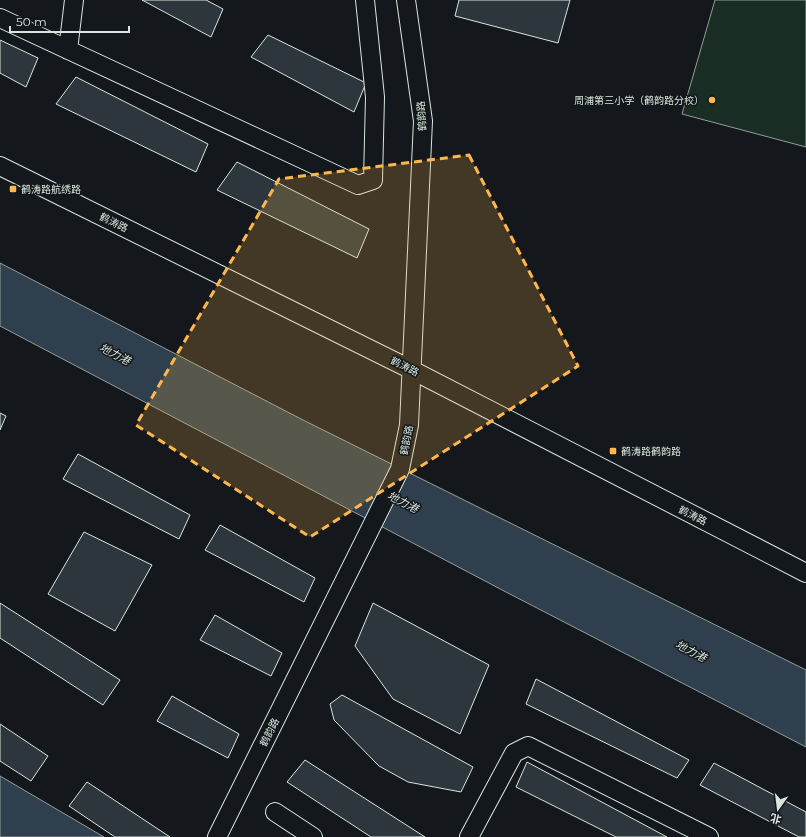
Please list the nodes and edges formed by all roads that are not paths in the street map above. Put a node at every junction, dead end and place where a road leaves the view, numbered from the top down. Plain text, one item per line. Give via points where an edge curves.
1 (74, 0) edge
2 (365, 0) edge
3 (406, 0) edge
4 (0, 18) edge
5 (68, 50) junction
6 (0, 166) edge
7 (412, 370) junction
8 (806, 573) edge
9 (275, 812) dead end
10 (475, 834) edge
11 (217, 837) edge
12 (313, 837) edge
13 (709, 837) edge

1 - 5 street
2 - 5 street via 375,97 373,180 358,185
3 - 7 street, 鹤韵路 via 423,121
4 - 5 street
6 - 7 street, 鹤涛路
7 - 8 street, 鹤涛路
7 - 11 street, 鹤韵路 via 410,425 400,469
9 - 12 street
10 - 13 street via 514,753 528,746

